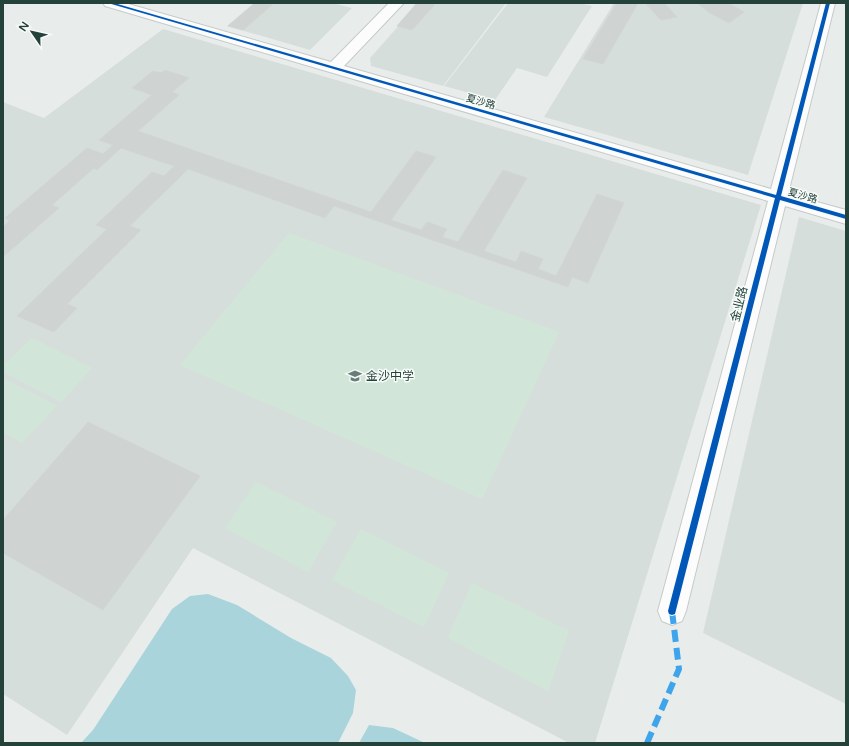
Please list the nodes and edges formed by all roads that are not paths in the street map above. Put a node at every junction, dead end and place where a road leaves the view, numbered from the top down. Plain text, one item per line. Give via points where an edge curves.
1 (110, 3) edge
2 (397, 3) edge
3 (828, 3) edge
4 (334, 68) junction
5 (778, 198) junction
6 (846, 217) edge
7 (672, 611) dead end

1 - 4 street, 夏沙路
2 - 4 street
3 - 5 street, 金业路
4 - 5 street, 夏沙路
5 - 6 street, 夏沙路
5 - 7 street, 金业路

